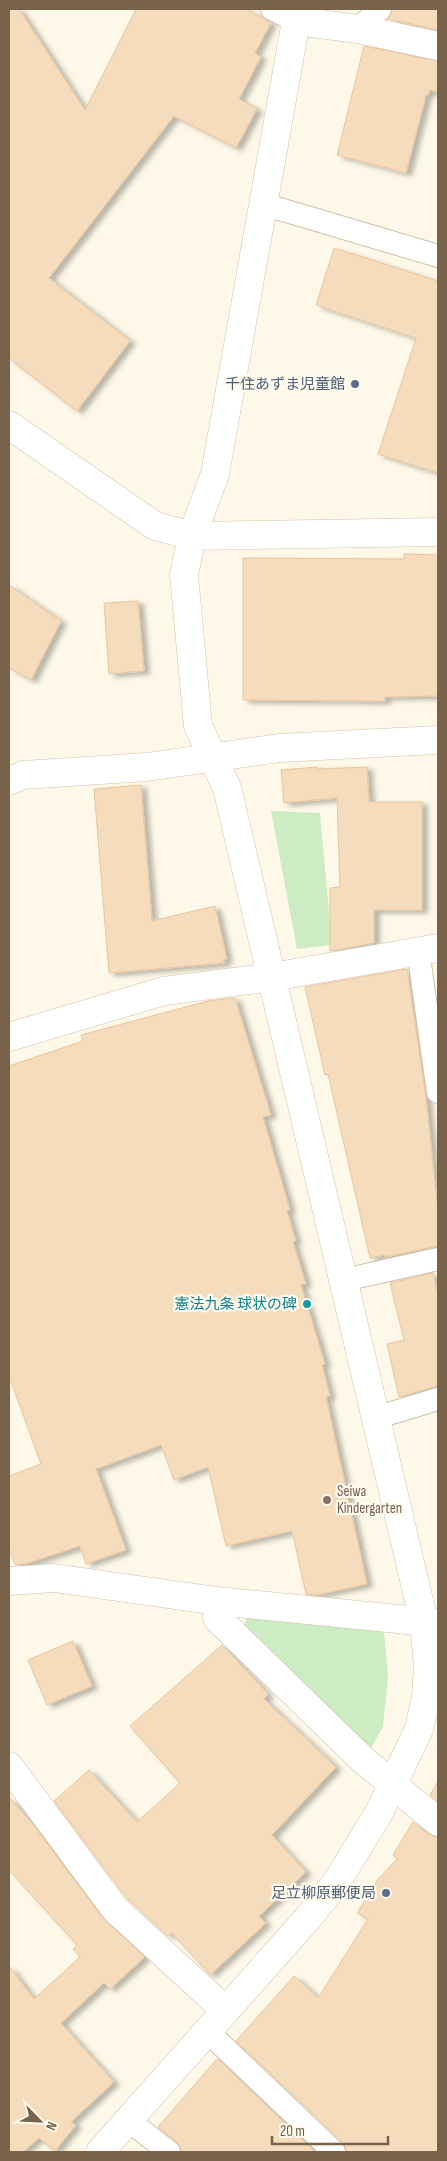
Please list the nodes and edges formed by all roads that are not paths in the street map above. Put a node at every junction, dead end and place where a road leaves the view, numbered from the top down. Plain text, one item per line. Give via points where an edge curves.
1 (272, 9) edge
2 (380, 9) edge
3 (296, 21) junction
4 (358, 29) junction
5 (438, 46) edge
6 (263, 204) junction
7 (438, 256) edge
8 (9, 425) edge
9 (438, 532) edge
10 (192, 536) junction
11 (438, 740) edge
12 (214, 758) junction
13 (9, 781) edge
14 (428, 949) edge
15 (272, 977) junction
16 (9, 1037) edge
17 (438, 1092) edge
18 (438, 1259) edge
19 (344, 1280) junction
20 (438, 1399) edge
21 (375, 1418) junction
22 (9, 1582) edge
23 (217, 1601) junction
24 (431, 1622) edge
25 (9, 1766) edge
26 (393, 1786) junction
27 (438, 1822) edge
28 (225, 2010) junction
29 (206, 2031) junction
30 (128, 2120) junction
31 (100, 2152) edge
32 (169, 2152) edge
33 (334, 2152) edge

1 - 3 lane
2 - 4 lane
3 - 4 street
3 - 6 street
4 - 5 street
6 - 7 lane
6 - 10 street via 215,474
8 - 10 street via 156,526
9 - 10 street
10 - 12 street via 184,575 198,726
11 - 12 street via 279,748
12 - 13 street via 147,767 23,775
12 - 15 street via 227,788
14 - 15 street
14 - 17 lane
15 - 16 street via 164,991
15 - 19 street
18 - 19 lane
19 - 21 street
20 - 21 lane
21 - 24 street
22 - 23 street via 54,1578
23 - 24 street
23 - 26 street via 217,1618 362,1760
24 - 26 street via 426,1697 419,1729
25 - 28 street via 115,1909
26 - 27 street
26 - 28 street via 336,1883
28 - 29 street
29 - 30 street
29 - 33 lane
30 - 31 street
30 - 32 lane

